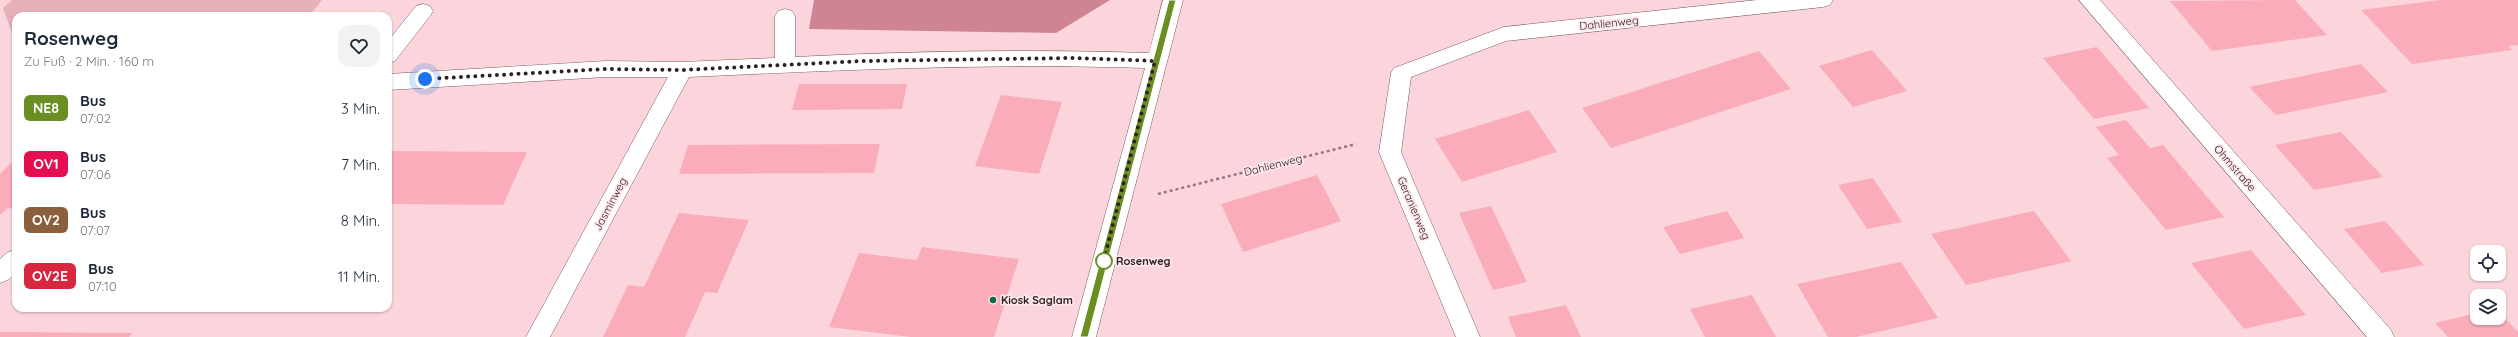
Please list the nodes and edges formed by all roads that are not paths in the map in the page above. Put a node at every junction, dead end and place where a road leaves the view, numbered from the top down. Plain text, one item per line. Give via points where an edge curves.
1 (1172, 0) edge
2 (1823, 0) edge
3 (2089, 0) edge
4 (423, 11) dead end
5 (785, 16) dead end
6 (392, 51) edge
7 (1155, 61) junction
8 (785, 65) junction
9 (682, 70) junction
10 (1401, 73) joint
11 (392, 82) edge
12 (12, 262) edge
13 (0, 273) edge
14 (538, 337) edge
15 (1084, 337) edge
16 (1468, 337) edge
17 (2382, 337) edge

1 - 7 street
2 - 10 street, Dahlienweg via 1504,34
3 - 17 street, Ohmstraße
4 - 6 street
5 - 8 street
7 - 8 street via 1071,58 863,61
7 - 15 street
8 - 9 street
9 - 11 street via 606,69
9 - 14 street, Jasminweg
10 - 16 street, Geranienweg via 1390,152
12 - 13 street

